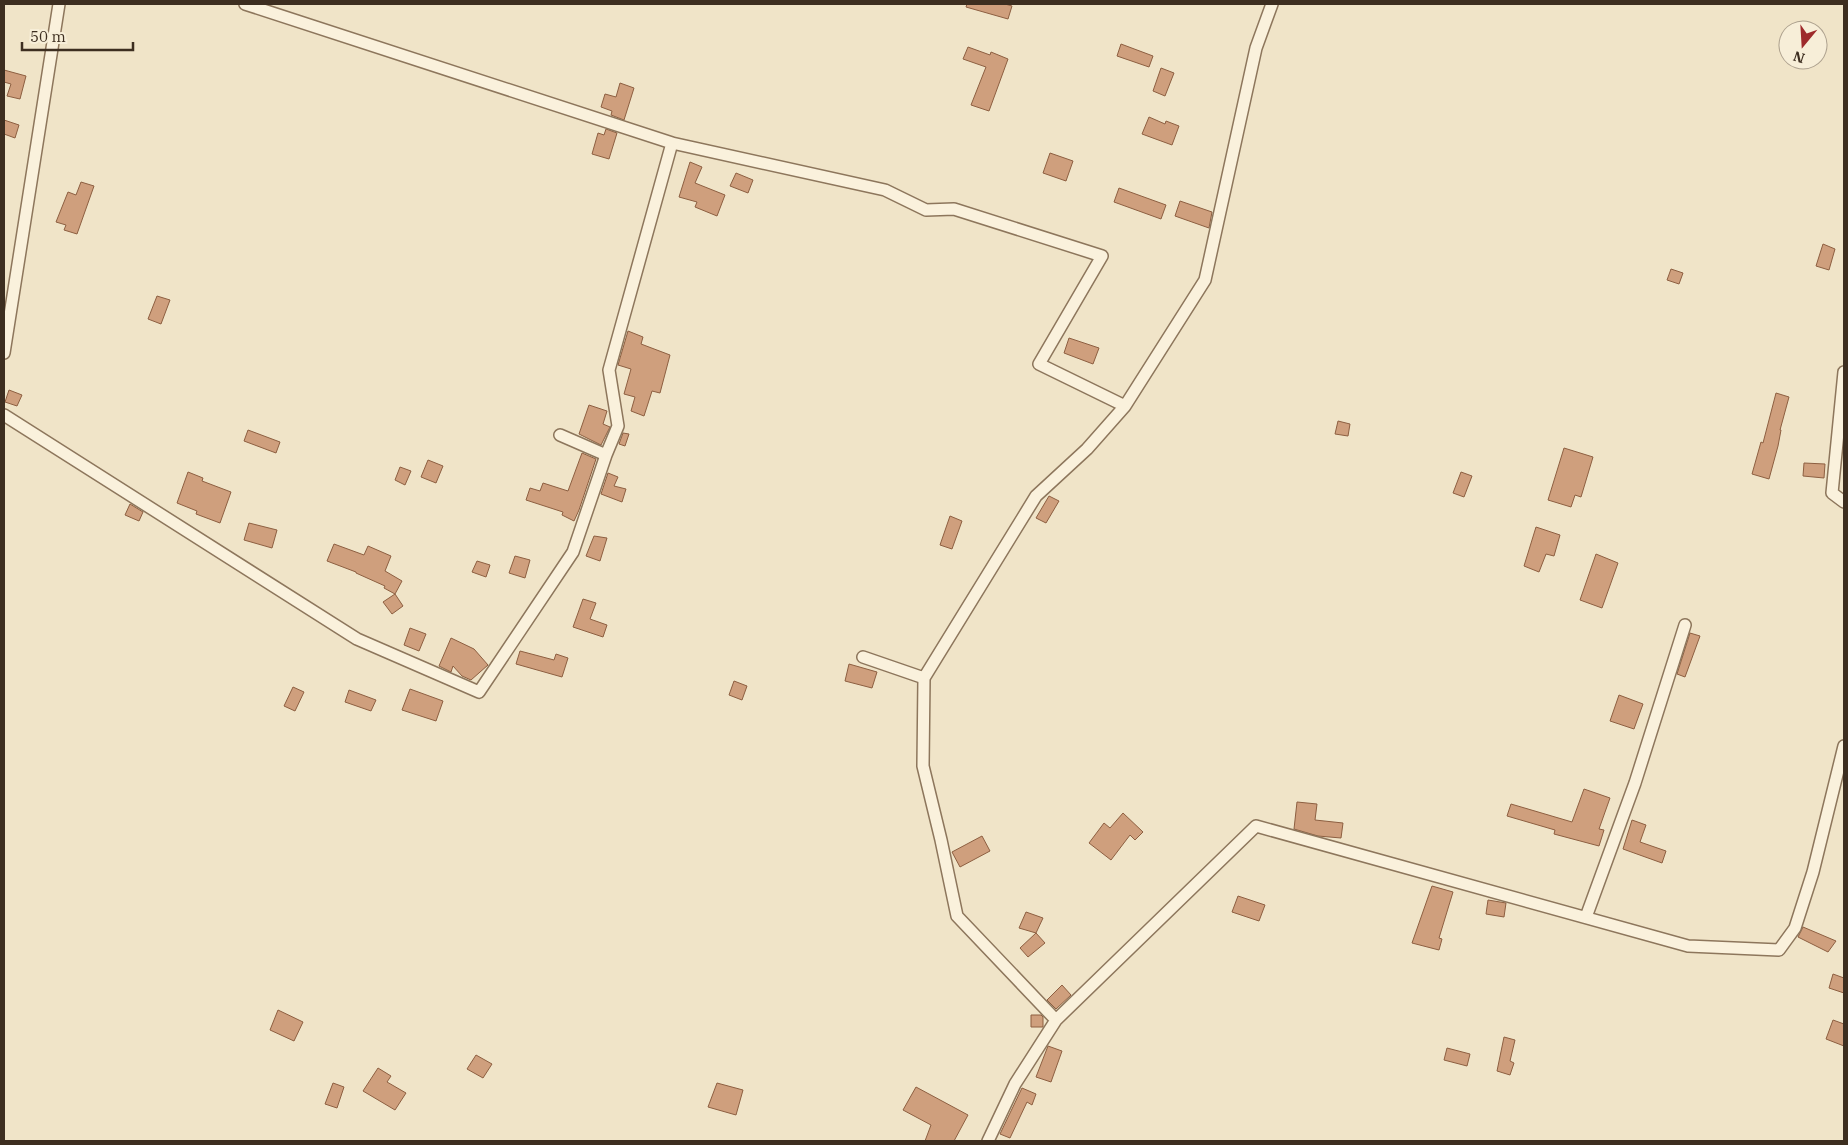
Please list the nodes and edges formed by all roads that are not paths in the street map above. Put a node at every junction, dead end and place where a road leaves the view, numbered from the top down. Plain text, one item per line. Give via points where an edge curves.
1 (59, 4) edge
2 (245, 4) edge
3 (1272, 4) edge
4 (672, 143) junction
5 (4, 353) edge
6 (1844, 372) edge
7 (1125, 406) junction
8 (4, 415) edge
9 (560, 435) dead end
10 (606, 455) junction
11 (1844, 502) edge
12 (1685, 625) dead end
13 (863, 657) dead end
14 (924, 678) junction
15 (1844, 746) edge
16 (1586, 917) junction
17 (1056, 1020) junction
18 (988, 1141) edge

1 - 5 street
2 - 4 street
3 - 7 street via 1256,48 1205,280
4 - 7 street via 885,190 926,210 954,208 1102,256 1039,364
4 - 10 street via 609,370 618,426
6 - 11 street via 1832,493
7 - 14 street via 1087,449 1036,496
8 - 10 street via 357,639 479,692 573,552
9 - 10 street
12 - 16 street via 1635,783
13 - 14 street
14 - 17 street via 923,766 957,916
15 - 16 street via 1813,872 1794,928 1779,950 1688,946
16 - 17 street via 1256,826
17 - 18 street via 1015,1084

